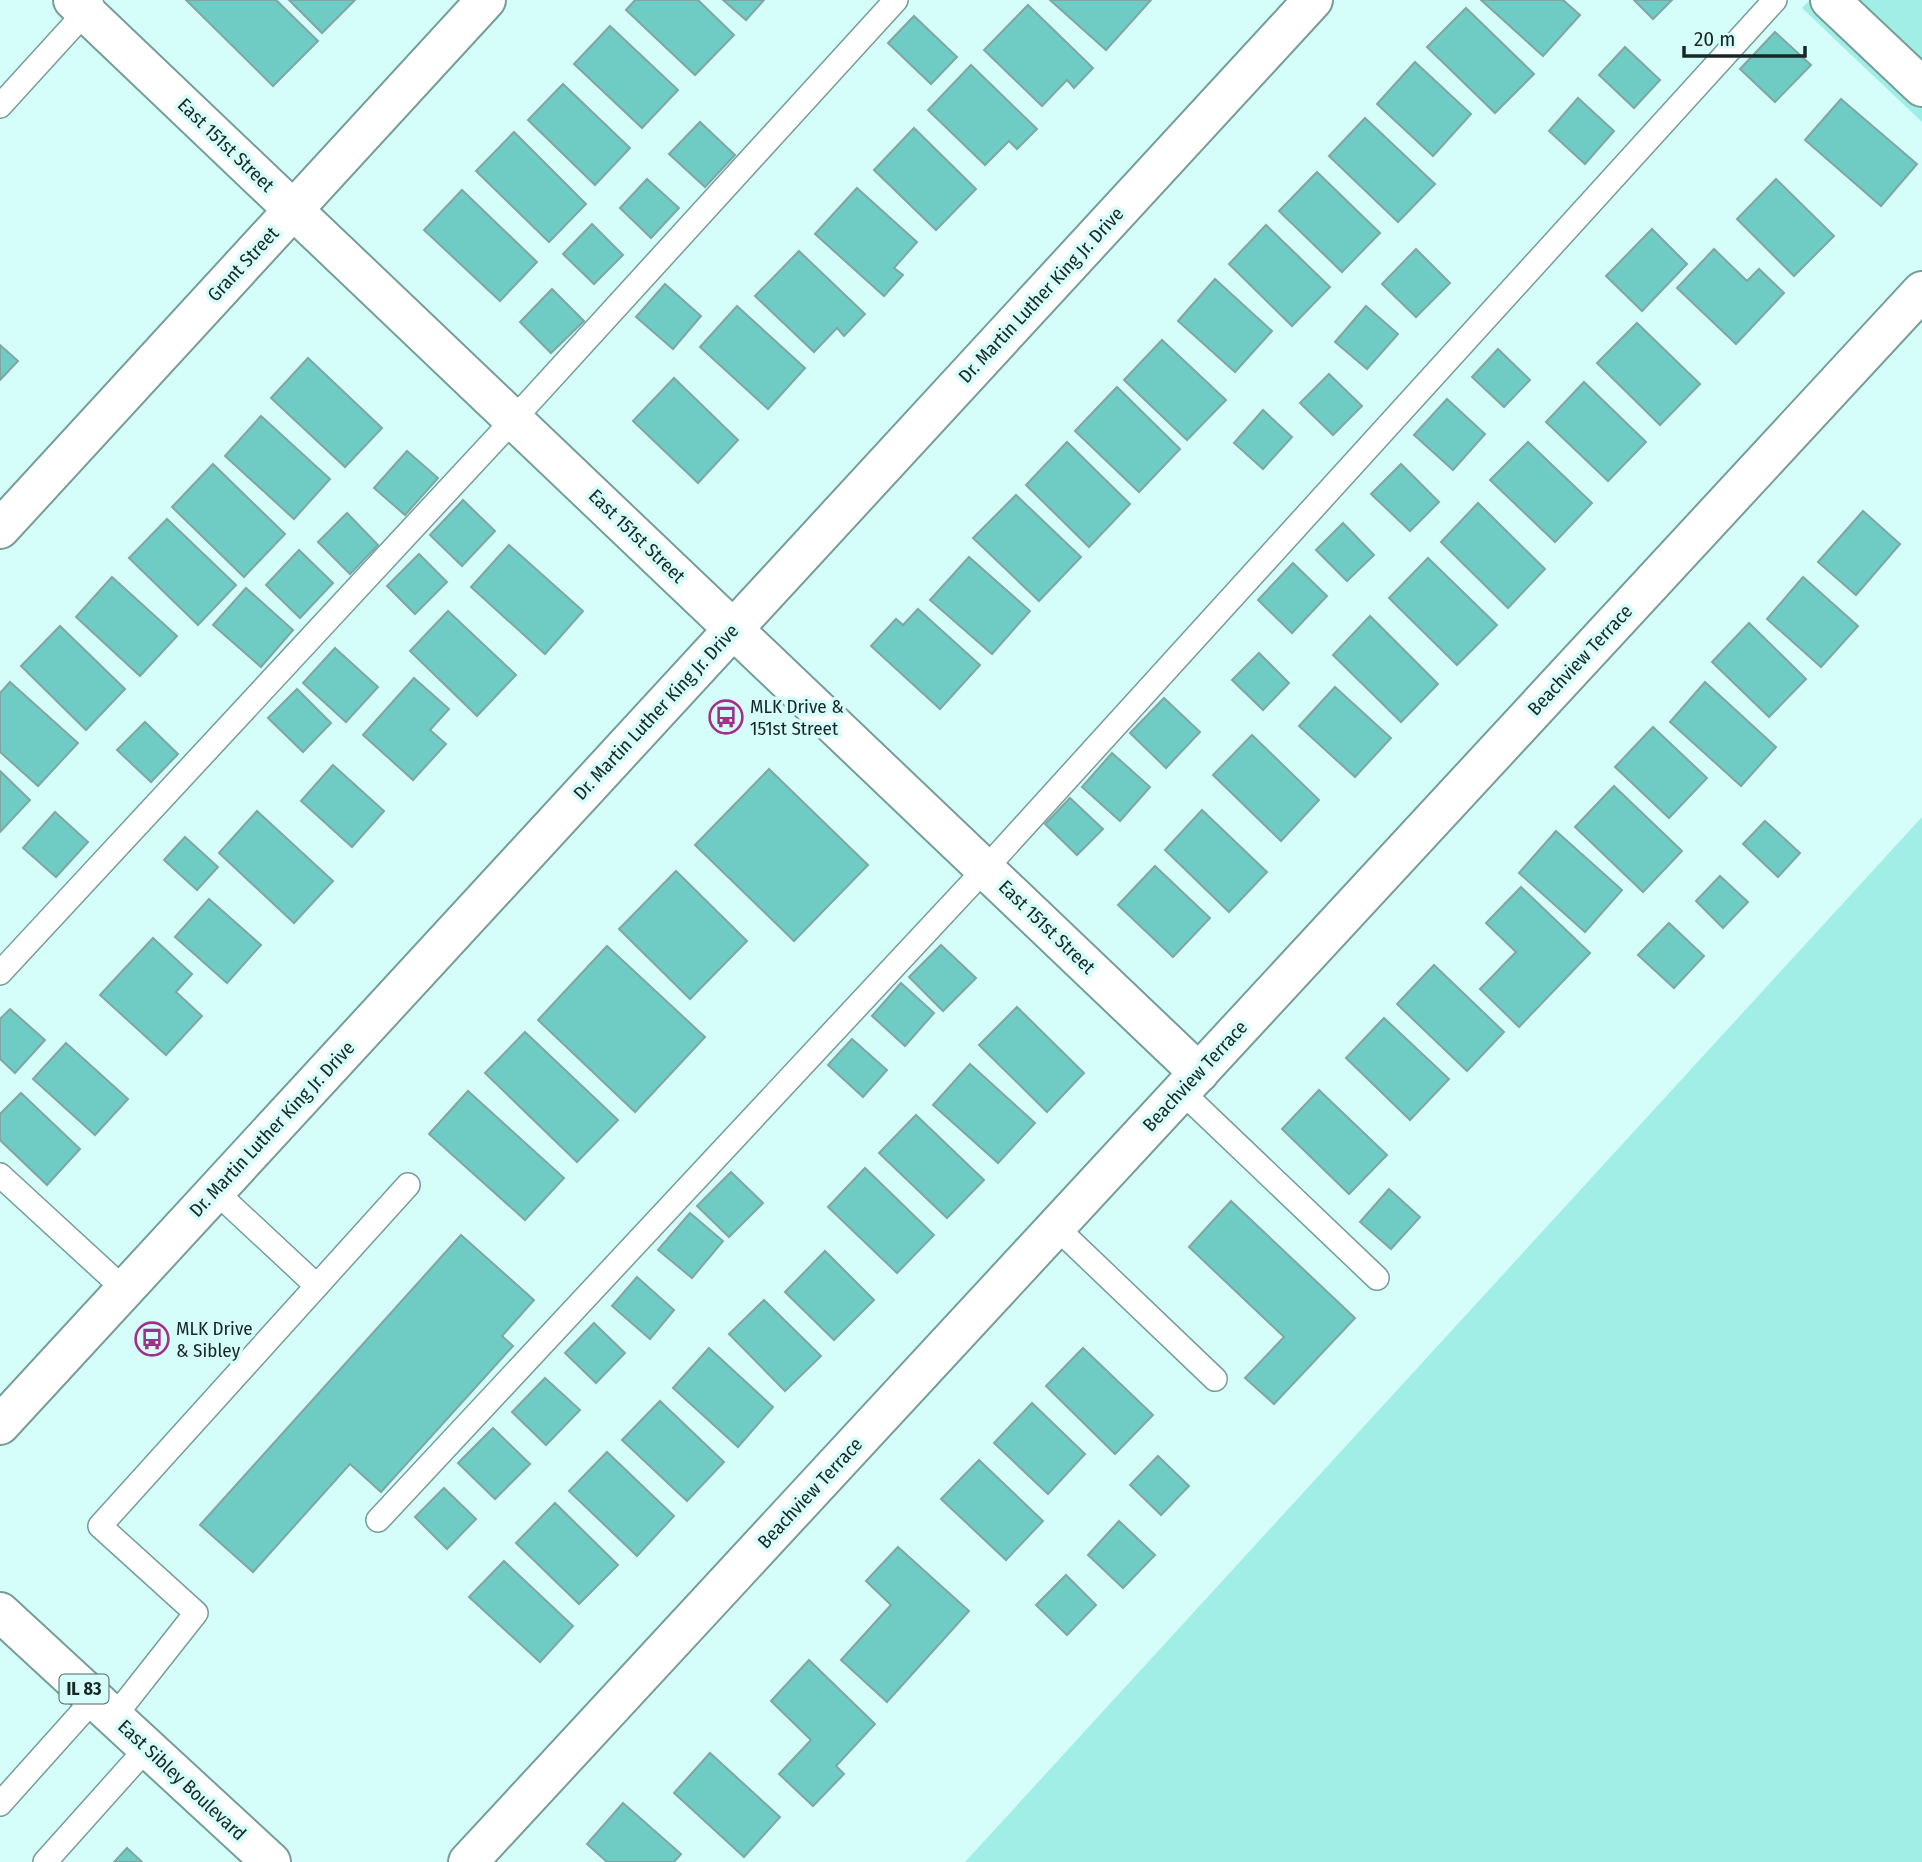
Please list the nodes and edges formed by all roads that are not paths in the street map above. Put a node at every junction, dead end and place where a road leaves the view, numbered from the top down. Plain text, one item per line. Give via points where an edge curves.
1 (486, 0) edge
2 (896, 0) edge
3 (1313, 0) edge
4 (1774, 0) edge
5 (1830, 0) edge
6 (85, 4) edge
7 (1922, 87) edge
8 (0, 106) edge
9 (293, 209) junction
10 (1922, 291) edge
11 (514, 419) junction
12 (0, 529) edge
13 (734, 628) junction
14 (986, 868) junction
15 (0, 973) edge
16 (1190, 1082) junction
17 (0, 1175) edge
18 (408, 1185) dead end
19 (215, 1191) junction
20 (1056, 1227) junction
21 (1377, 1278) dead end
22 (317, 1286) junction
23 (125, 1290) junction
24 (1215, 1379) dead end
25 (0, 1425) edge
26 (378, 1520) dead end
27 (3, 1621) edge
28 (104, 1708) junction
29 (147, 1748) junction
30 (0, 1804) edge
31 (45, 1862) edge
32 (271, 1862) edge
33 (468, 1862) edge

1 - 9 street, Grant Street
2 - 11 lane
3 - 13 street, Dr. Martin Luther King Jr. Drive
4 - 14 lane
5 - 7 street
6 - 8 lane
6 - 9 street, East 151st Street
9 - 11 street, East 151st Street
9 - 12 street, Grant Street
10 - 16 street, Beachview Terrace
11 - 13 street, East 151st Street
11 - 15 lane
13 - 14 street, East 151st Street
13 - 19 street, Dr. Martin Luther King Jr. Drive
14 - 16 street, East 151st Street
14 - 26 lane
16 - 20 street, Beachview Terrace
16 - 21 lane
17 - 23 lane
18 - 22 lane
19 - 22 lane
19 - 23 street, Dr. Martin Luther King Jr. Drive
20 - 24 lane
20 - 33 street, Beachview Terrace
22 - 28 lane via 100,1526 196,1613
23 - 25 street, Dr. Martin Luther King Jr. Drive
27 - 28 street, East Sibley Boulevard / IL 83
28 - 29 street, East Sibley Boulevard / IL 83
28 - 30 lane
29 - 31 lane
29 - 32 street, East Sibley Boulevard / IL 83

